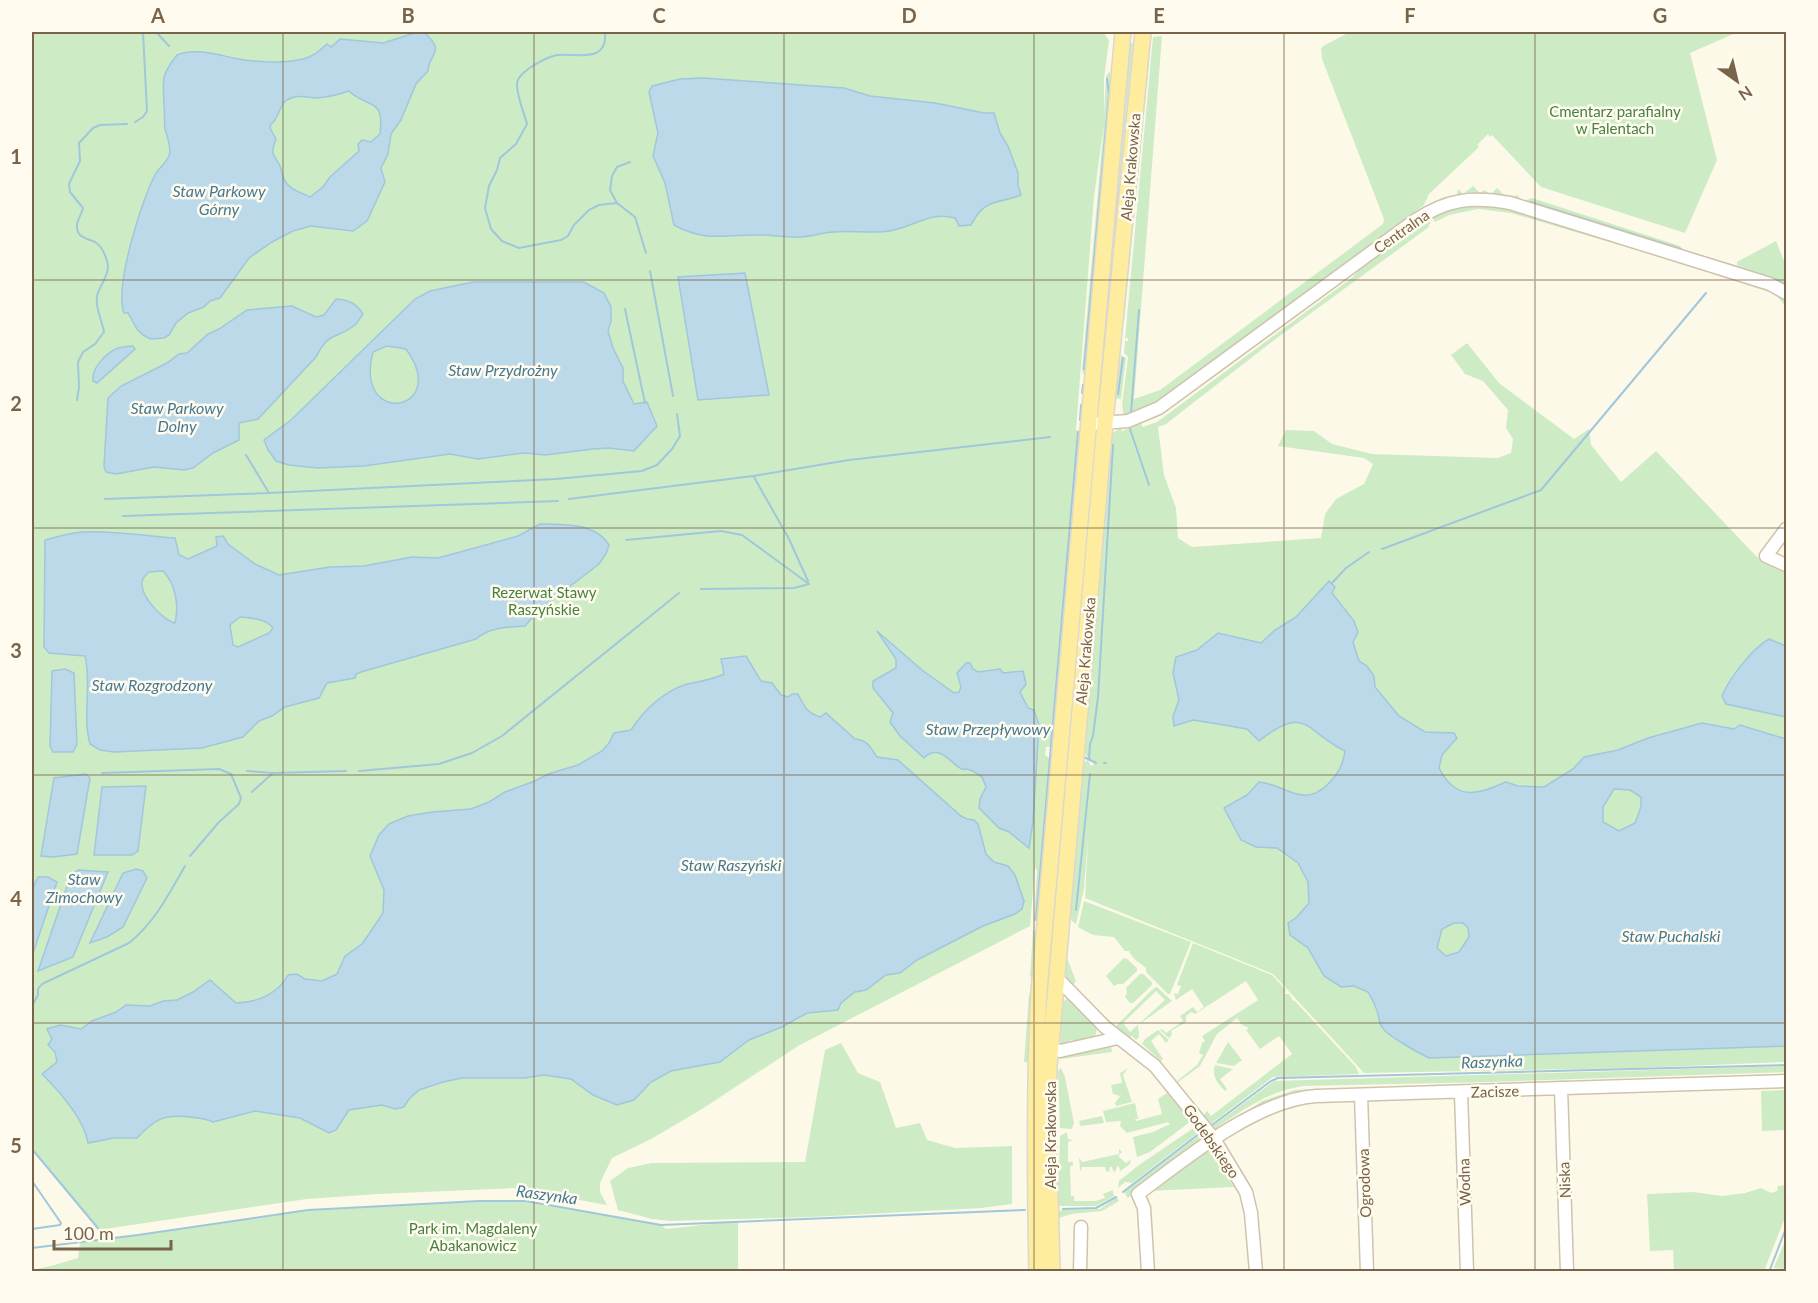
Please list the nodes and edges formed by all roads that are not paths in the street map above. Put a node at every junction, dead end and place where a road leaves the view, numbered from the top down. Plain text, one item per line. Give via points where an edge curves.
1 (1123, 32) edge
2 (1143, 32) edge
3 (1786, 293) edge
4 (1105, 423) junction
5 (1088, 424) junction
6 (1786, 529) edge
7 (1786, 565) edge
8 (1056, 977) junction
9 (1101, 1024) junction
10 (1118, 1038) junction
11 (1092, 1044) junction
12 (1043, 1046) junction
13 (1786, 1081) edge
14 (1561, 1088) junction
15 (1461, 1092) junction
16 (1361, 1095) junction
17 (1214, 1139) junction
18 (1081, 1227) dead end
19 (1037, 1272) edge
20 (1052, 1272) edge
21 (1080, 1272) edge
22 (1148, 1272) edge
23 (1256, 1272) edge
24 (1367, 1272) edge
25 (1467, 1272) edge
26 (1567, 1272) edge

1 - 5 main road, Aleja Krakowska
2 - 4 main road, Aleja Krakowska
3 - 4 street, Centralna via 1770,284 1510,203 1466,199 1437,207 1414,221 1159,408 1130,420
4 - 5 street, Centralna
4 - 8 main road, Aleja Krakowska
5 - 12 main road, Aleja Krakowska via 1044,923
6 - 7 street via 1766,556
8 - 9 street, Godebskiego
8 - 12 main road, Aleja Krakowska
9 - 10 street, Godebskiego
9 - 11 street via 1099,1036
10 - 11 street
10 - 17 street, Godebskiego via 1155,1066
11 - 12 street via 1060,1051
12 - 19 main road, Aleja Krakowska via 1034,1126
12 - 20 main road, Aleja Krakowska
13 - 14 street, Zacisze
14 - 15 street, Zacisze
14 - 26 street, Niska
15 - 16 street, Zacisze
15 - 25 street, Wodna
16 - 17 street, Zacisze via 1310,1096 1287,1101
16 - 24 street, Ogrodowa
17 - 22 street, Zacisze via 1138,1194 1144,1208
17 - 23 street, Godebskiego via 1246,1192
18 - 21 street

